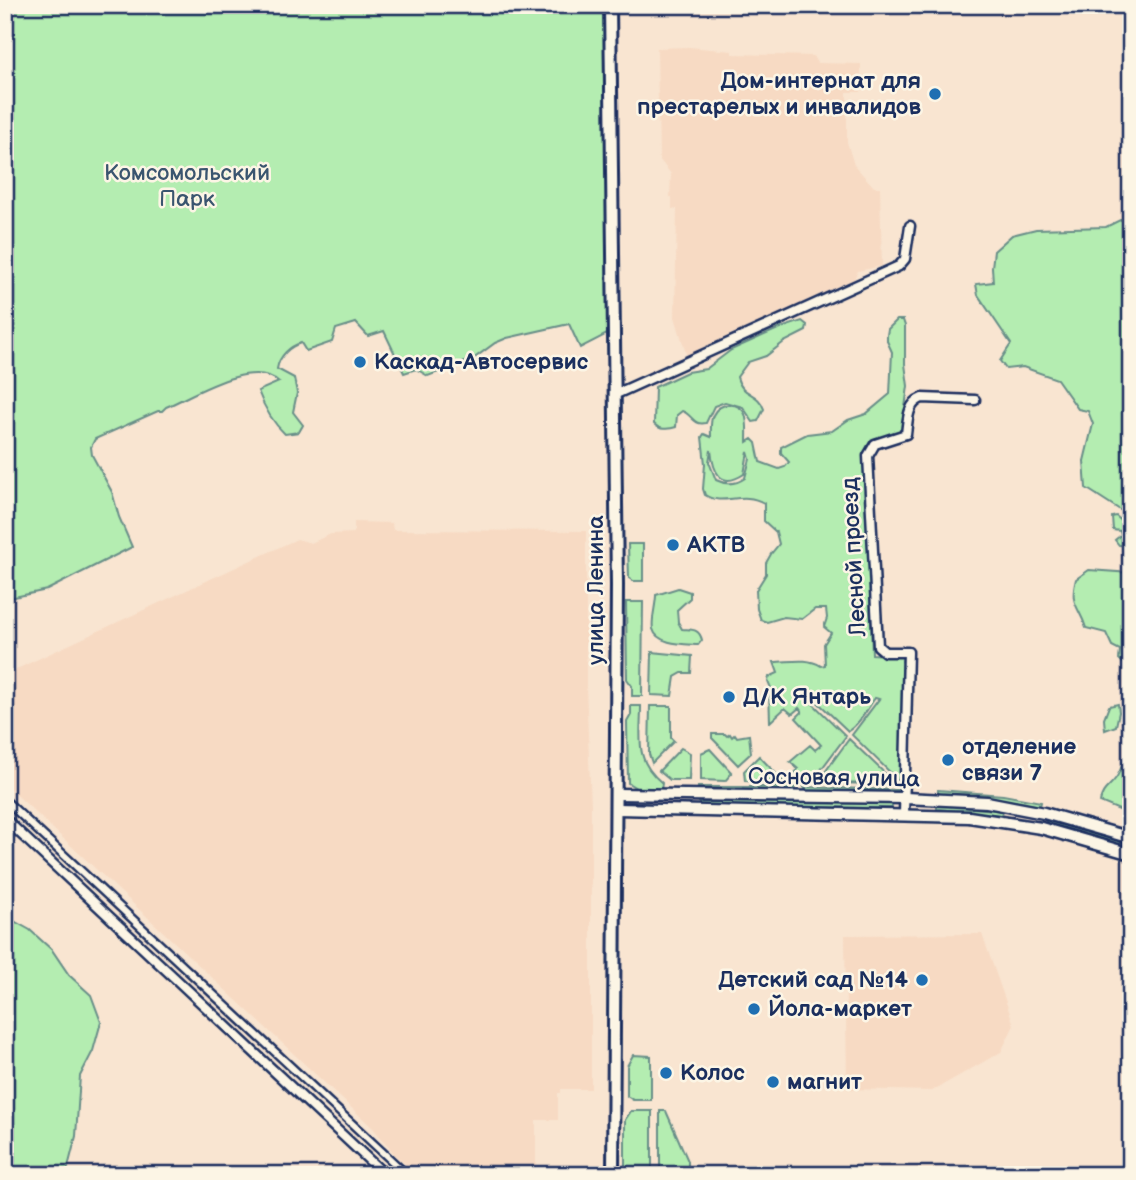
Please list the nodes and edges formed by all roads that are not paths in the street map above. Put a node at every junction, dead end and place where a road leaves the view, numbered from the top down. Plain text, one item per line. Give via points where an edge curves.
1 (610, 5) edge
2 (910, 226) dead end
3 (616, 394) junction
4 (975, 400) dead end
5 (616, 794) junction
6 (905, 798) junction
7 (5, 800) edge
8 (617, 809) junction
9 (904, 814) junction
10 (5, 819) edge
11 (1131, 838) edge
12 (1131, 854) edge
13 (384, 1175) edge
14 (407, 1175) edge
15 (612, 1175) edge

1 - 3 main road, улица Ленина
2 - 3 street via 905,259 899,266
3 - 5 main road, улица Ленина
4 - 6 street, Лесной проезд via 914,401 906,434 875,444 868,456 878,646 885,652 908,652
5 - 6 street, Сосновая улица
5 - 8 main road, улица Ленина
6 - 9 street, Лесной проезд
6 - 11 street, Сосновая улица via 1014,807
7 - 14 street
8 - 9 street, Сосновая улица
8 - 15 main road, улица Ленина
9 - 12 street, Сосновая улица via 1013,822
10 - 13 street

